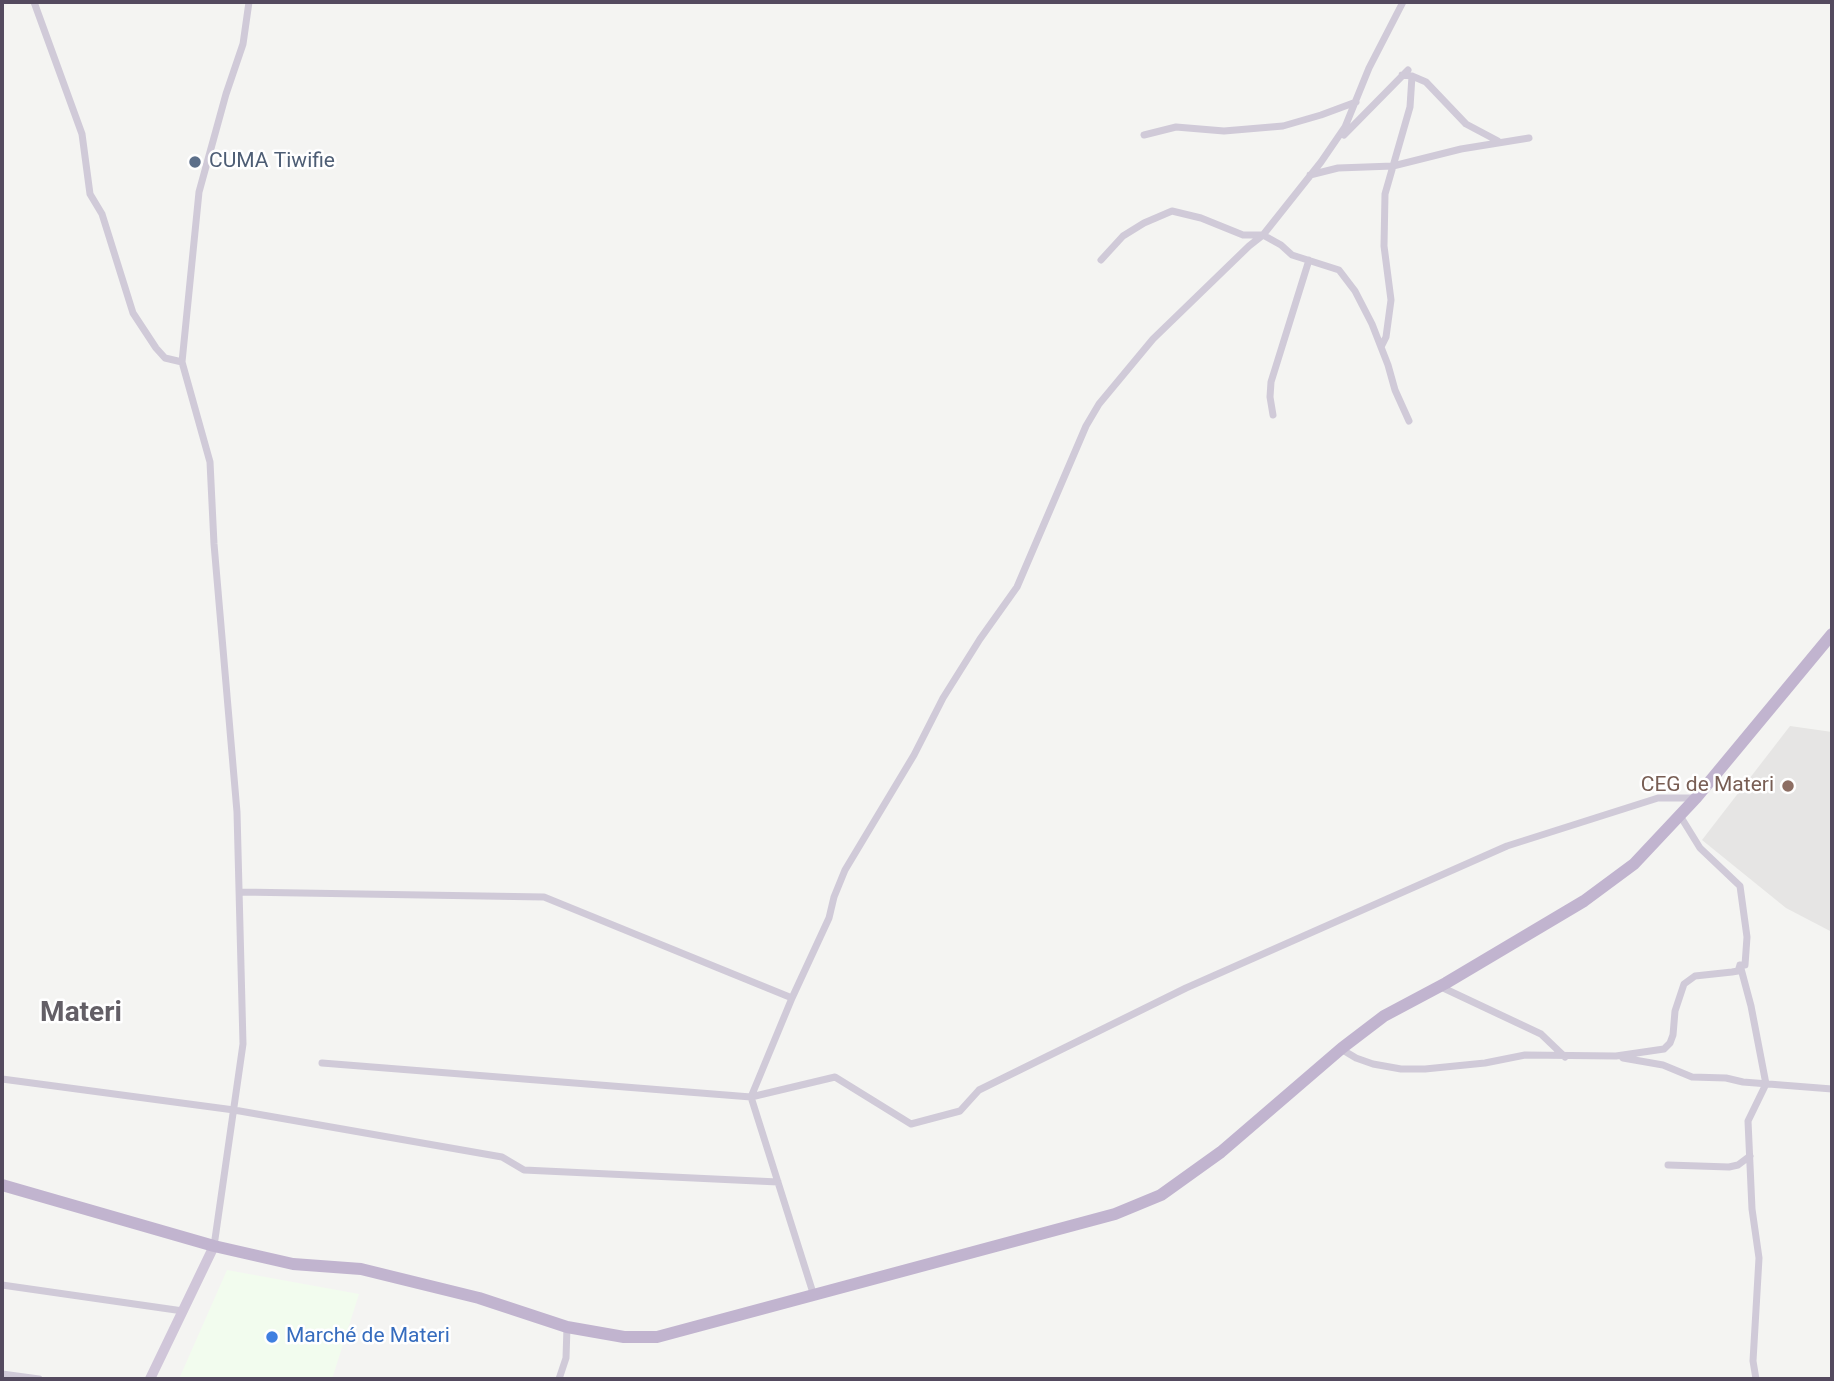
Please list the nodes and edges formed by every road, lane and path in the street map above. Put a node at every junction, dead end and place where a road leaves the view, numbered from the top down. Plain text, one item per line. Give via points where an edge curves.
1 (34, 2) edge
2 (249, 2) edge
3 (1403, 2) edge
4 (1407, 74) junction
5 (1356, 102) junction
6 (1144, 135) dead end
7 (1529, 138) dead end
8 (1498, 141) junction
9 (1334, 145) junction
10 (1393, 166) junction
11 (1309, 175) junction
12 (1263, 235) junction
13 (1101, 260) dead end
14 (1309, 260) junction
15 (1381, 348) junction
16 (182, 362) junction
17 (1273, 415) dead end
18 (1409, 421) dead end
19 (1832, 634) edge
20 (1696, 798) junction
21 (1679, 814) junction
22 (240, 892) junction
23 (1740, 965) junction
24 (1438, 986) junction
25 (792, 998) junction
26 (1341, 1049) junction
27 (1564, 1056) junction
28 (1616, 1056) junction
29 (322, 1063) dead end
30 (2, 1079) edge
31 (1766, 1084) junction
32 (1832, 1089) edge
33 (751, 1097) junction
34 (234, 1110) junction
35 (1750, 1157) junction
36 (1668, 1165) dead end
37 (778, 1182) junction
38 (2, 1185) edge
39 (214, 1246) junction
40 (2, 1285) edge
41 (814, 1297) junction
42 (183, 1311) junction
43 (567, 1326) junction
44 (2, 1374) edge
45 (39, 1379) edge
46 (150, 1379) edge
47 (559, 1379) edge
48 (1756, 1379) edge

1 - 16 street via 82,134 90,194 102,214 133,313 165,358
2 - 16 street via 243,44 199,192
3 - 5 street
4 - 8 street via 1426,82 1466,124
4 - 9 street
4 - 10 street via 1410,107
5 - 6 street via 1283,126 1224,131 1175,127
5 - 9 street
7 - 8 street
8 - 10 street
9 - 11 street
10 - 11 street via 1338,168
10 - 15 street via 1383,212 1391,300
11 - 12 street
12 - 13 street via 1243,235 1172,211 1123,236
12 - 14 street via 1292,255
12 - 25 street via 1153,339 1099,404 1017,587 943,698 845,870 829,918
14 - 15 street via 1339,270 1360,300
14 - 17 street via 1271,382
15 - 18 street
16 - 22 street via 210,462
19 - 20 main road
20 - 21 main road
20 - 33 street via 1658,798 1507,846 1186,988 979,1090 960,1111 911,1124 835,1077
21 - 23 street via 1700,848 1740,886 1747,937 1745,965
21 - 24 main road via 1634,864 1584,901
22 - 25 street via 544,897
22 - 34 street via 243,1044
23 - 28 street via 1738,971 1695,976 1684,984 1673,1035 1664,1049
23 - 31 street
24 - 26 main road via 1384,1016
24 - 27 street via 1541,1034
25 - 33 street
26 - 27 street via 1373,1064 1401,1069 1525,1055
26 - 41 main road via 1221,1152 1161,1195 1115,1214
27 - 28 street
28 - 31 street via 1663,1065 1692,1077
29 - 33 street
30 - 34 street
31 - 32 street
31 - 35 street via 1748,1121
33 - 37 street
34 - 37 street via 502,1157 524,1170
34 - 39 street
35 - 36 street via 1729,1167
35 - 48 street via 1759,1258
37 - 41 street
38 - 39 main road
39 - 42 main road
39 - 43 main road via 293,1264 360,1269 479,1298
40 - 42 street
41 - 43 main road via 657,1337 624,1338
42 - 46 main road
43 - 47 street via 566,1358
44 - 45 street

